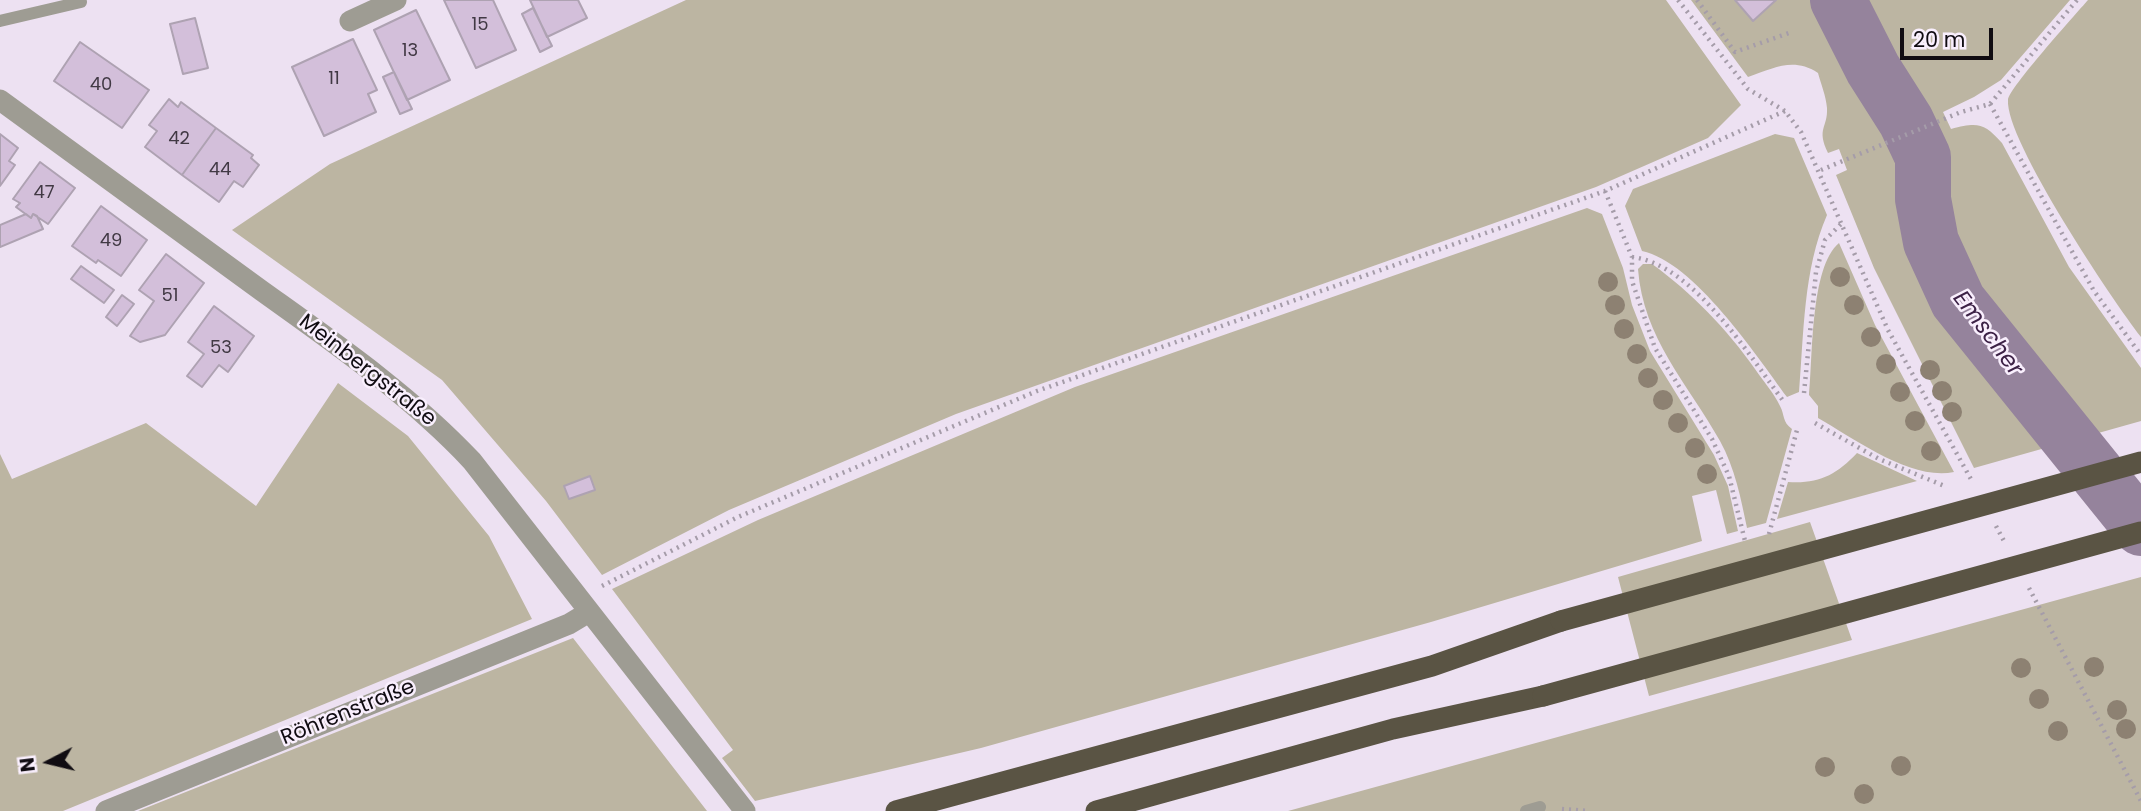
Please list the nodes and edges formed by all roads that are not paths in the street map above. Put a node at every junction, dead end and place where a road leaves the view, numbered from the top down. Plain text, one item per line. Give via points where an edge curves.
1 (396, 0) edge
2 (81, 2) dead end
3 (0, 21) edge
4 (350, 21) dead end
5 (0, 100) edge
6 (2141, 461) edge
7 (2141, 532) edge
8 (589, 612) junction
9 (1540, 807) road end
10 (106, 811) edge
11 (745, 811) edge
12 (896, 811) edge
13 (1096, 811) edge
14 (1526, 811) edge

1 - 4 street
2 - 3 lane
5 - 8 street, Meinbergstraße via 413,403 472,461
6 - 12 highway, bridge via 1561,621 1432,666
7 - 13 highway, bridge via 1543,696 1394,729
8 - 10 street, Röhrenstraße via 569,625
8 - 11 street, Meinbergstraße
9 - 14 lane

